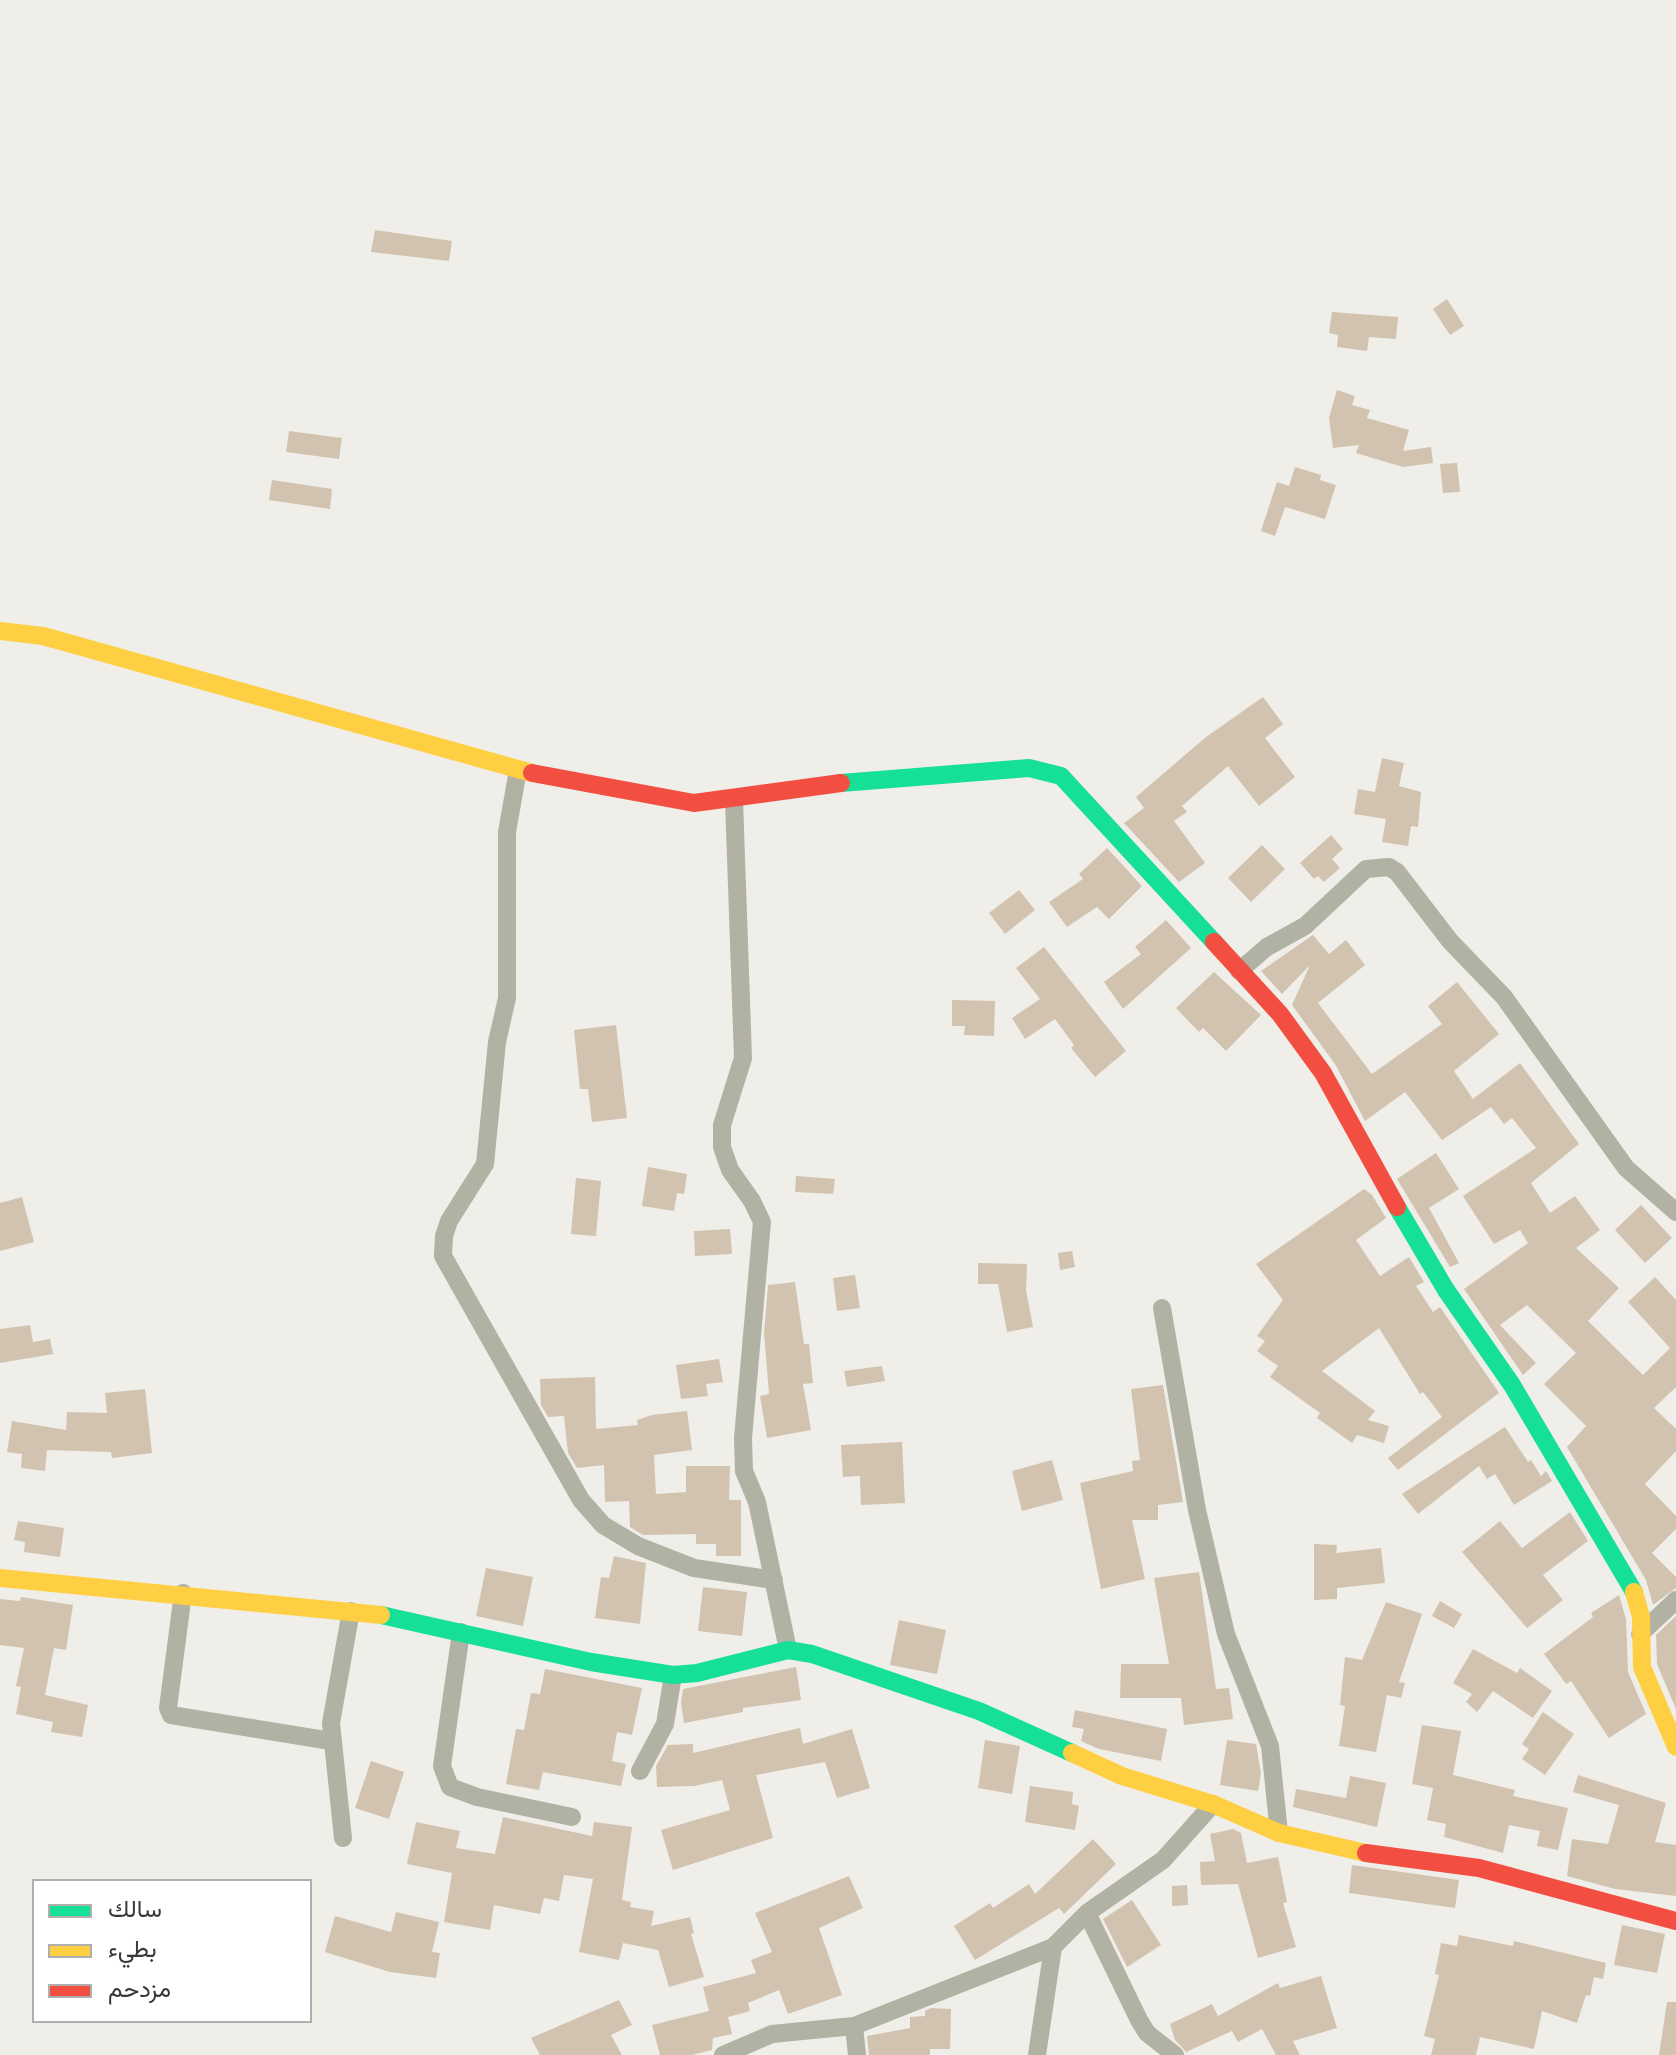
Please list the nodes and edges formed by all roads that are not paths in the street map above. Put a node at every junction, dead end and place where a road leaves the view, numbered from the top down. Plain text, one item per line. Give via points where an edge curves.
1 (0, 631) edge
2 (518, 770) junction
3 (734, 800) junction
4 (1239, 971) junction
5 (1676, 1212) edge
6 (1162, 1308) dead end
7 (0, 1578) edge
8 (774, 1580) junction
9 (183, 1593) junction
10 (1676, 1600) edge
11 (351, 1611) junction
12 (461, 1632) junction
13 (1640, 1634) junction
14 (788, 1650) junction
15 (673, 1675) junction
16 (331, 1741) junction
17 (1676, 1747) edge
18 (640, 1771) dead end
19 (1213, 1804) junction
20 (572, 1817) dead end
21 (1279, 1833) junction
22 (343, 1838) dead end
23 (1087, 1913) junction
24 (1676, 1921) edge
25 (1053, 1947) junction
26 (854, 2026) junction
27 (723, 2055) edge
28 (857, 2055) edge
29 (1037, 2055) edge
30 (1175, 2055) edge

1 - 2 street via 43,636
2 - 3 street via 694,803
2 - 8 street via 507,832 507,998 497,1042 485,1164 449,1221 443,1256 581,1500 603,1525 638,1546 694,1568
3 - 4 street via 839,783 1045,770 1074,786
3 - 8 street via 743,1058 722,1125 722,1147 762,1222 744,1471 757,1502
4 - 5 street via 1267,947 1305,926 1366,869 1389,867 1504,997 1626,1168
4 - 13 street via 1306,1046 1446,1290 1544,1437 1633,1588
6 - 21 street via 1197,1510 1226,1634 1270,1746
7 - 9 street
8 - 14 street
9 - 11 street
9 - 16 street via 171,1715
10 - 13 street
11 - 12 street
11 - 16 street
12 - 15 street
12 - 20 street via 442,1766 450,1787
13 - 17 street via 1642,1667
14 - 15 street
14 - 19 street via 929,1692 1122,1776
15 - 18 street via 665,1724
16 - 22 street
19 - 21 street
19 - 23 street via 1163,1860
21 - 24 street via 1362,1852 1479,1868
23 - 25 street
23 - 30 street via 1147,2033
25 - 26 street
25 - 29 street
26 - 27 street via 772,2034
26 - 28 street

